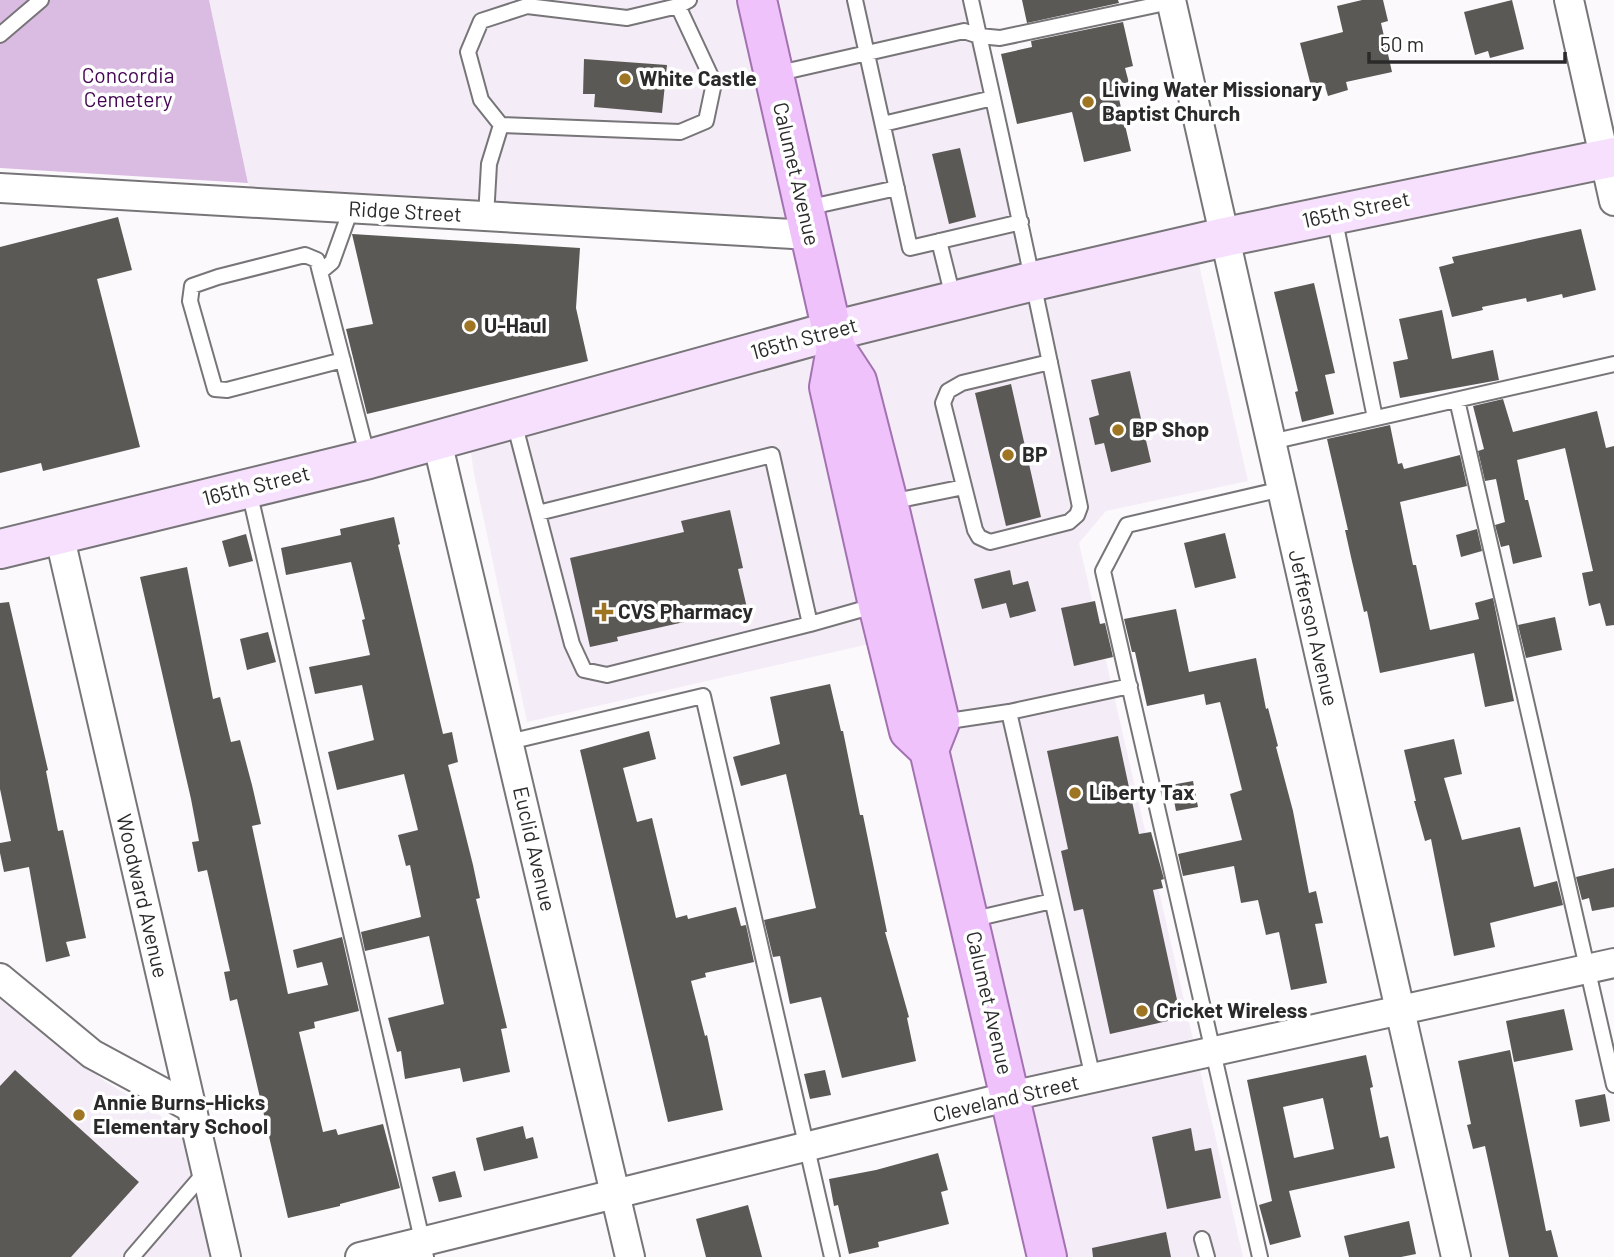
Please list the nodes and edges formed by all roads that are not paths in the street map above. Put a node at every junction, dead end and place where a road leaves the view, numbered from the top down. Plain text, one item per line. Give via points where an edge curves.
1 (41, 0) edge
2 (757, 0) edge
3 (855, 0) edge
4 (971, 0) edge
5 (1569, 0) edge
6 (1174, 1) edge
7 (683, 3) edge
8 (0, 35) edge
9 (979, 36) junction
10 (868, 52) junction
11 (773, 74) junction
12 (993, 97) junction
13 (884, 124) junction
14 (501, 125) junction
15 (1609, 158) edge
16 (0, 188) edge
17 (897, 188) junction
18 (1614, 201) edge
19 (351, 209) junction
20 (1334, 215) junction
21 (486, 217) junction
22 (807, 222) junction
23 (1021, 222) junction
24 (1225, 237) junction
25 (939, 241) junction
26 (320, 272) junction
27 (1034, 281) junction
28 (954, 301) junction
29 (834, 340) junction
30 (343, 360) junction
31 (1050, 362) junction
32 (1614, 364) edge
33 (1457, 400) junction
34 (1375, 418) junction
35 (514, 420) junction
36 (437, 441) junction
37 (1271, 442) junction
38 (369, 459) junction
39 (964, 487) junction
40 (248, 488) junction
41 (1282, 489) junction
42 (888, 502) junction
43 (538, 513) junction
44 (59, 534) junction
45 (0, 549) edge
46 (878, 605) junction
47 (810, 624) junction
48 (1130, 686) junction
49 (1009, 712) junction
50 (934, 736) junction
51 (509, 742) junction
52 (1052, 901) junction
53 (970, 920) junction
54 (1601, 966) edge
55 (0, 978) edge
56 (1400, 1010) junction
57 (1213, 1051) junction
58 (1093, 1078) junction
59 (1614, 1085) edge
60 (1011, 1096) junction
61 (190, 1107) junction
62 (807, 1147) junction
63 (206, 1171) junction
64 (615, 1194) junction
65 (1202, 1239) dead end
66 (424, 1249) edge
67 (132, 1257) edge
68 (226, 1257) edge
69 (360, 1257) edge
70 (630, 1257) edge
71 (832, 1257) edge
72 (1047, 1257) edge
73 (1207, 1257) edge
74 (1260, 1257) edge
75 (1456, 1257) edge

1 - 8 lane
2 - 11 main road, Calumet Avenue
3 - 10 lane
4 - 9 lane
5 - 15 street
6 - 9 lane via 1000,38
6 - 24 street, Jefferson Avenue
7 - 14 lane via 627,18 527,6 481,21 468,52 481,100
7 - 14 lane via 713,83 706,121 680,132
9 - 10 lane via 964,31
9 - 12 lane
10 - 11 lane
10 - 13 lane
11 - 22 main road, Calumet Avenue
12 - 13 lane
12 - 23 lane
13 - 17 lane
14 - 21 lane via 489,164
15 - 18 street
15 - 20 main road, 165th Street
16 - 19 street, Ridge Street
17 - 22 lane
17 - 25 lane via 910,248
19 - 21 street, Ridge Street
19 - 26 lane via 332,262
20 - 24 main road, 165th Street
20 - 34 lane
21 - 22 street, Ridge Street
22 - 29 main road, Calumet Avenue
23 - 25 lane
23 - 27 lane
24 - 27 main road, 165th Street
24 - 37 street, Jefferson Avenue
25 - 28 lane
26 - 30 lane
26 - 30 lane via 317,260 305,256 192,286 190,301 215,389 227,390
27 - 28 main road, 165th Street
27 - 31 lane
28 - 29 main road, 165th Street
29 - 35 main road, 165th Street
29 - 42 main road, Calumet Avenue via 856,381
29 - 46 main road, Calumet Avenue via 829,387
30 - 38 lane
31 - 39 lane via 962,383 948,391 943,403
31 - 39 lane via 1080,507 1077,515 1069,522 990,542 975,530
32 - 33 lane
33 - 34 lane
33 - 54 lane
34 - 37 lane
35 - 36 main road, 165th Street
35 - 43 lane
36 - 38 main road, 165th Street
36 - 51 street, Euclid Avenue
37 - 41 street, Jefferson Avenue
38 - 40 main road, 165th Street
39 - 42 lane
40 - 44 main road, 165th Street
40 - 66 lane
41 - 48 lane via 1127,525 1103,571
41 - 56 street, Jefferson Avenue
42 - 50 main road, Calumet Avenue
43 - 47 lane via 572,644 584,670 607,675
43 - 47 lane via 772,455
44 - 45 main road, 165th Street
44 - 61 street, Woodward Avenue
46 - 47 lane
46 - 50 main road, Calumet Avenue via 909,731
48 - 49 lane
48 - 57 lane
49 - 50 lane
49 - 52 lane
50 - 53 main road, Calumet Avenue
51 - 62 lane via 703,696
51 - 64 street, Euclid Avenue
52 - 53 lane
52 - 58 lane
53 - 60 main road, Calumet Avenue
54 - 56 street, Cleveland Street
54 - 59 lane
55 - 61 street via 92,1054
56 - 57 street, Cleveland Street
56 - 75 street, Jefferson Avenue
57 - 58 street, Cleveland Street
57 - 74 lane
58 - 60 street, Cleveland Street
60 - 62 street, Cleveland Street
60 - 72 main road, Calumet Avenue
61 - 63 street, Woodward Avenue
62 - 64 street, Cleveland Street
62 - 71 lane
63 - 67 lane
63 - 68 street, Woodward Avenue
64 - 66 street, Cleveland Street
64 - 70 street, Euclid Avenue
65 - 73 lane
66 - 69 street, Cleveland Street

